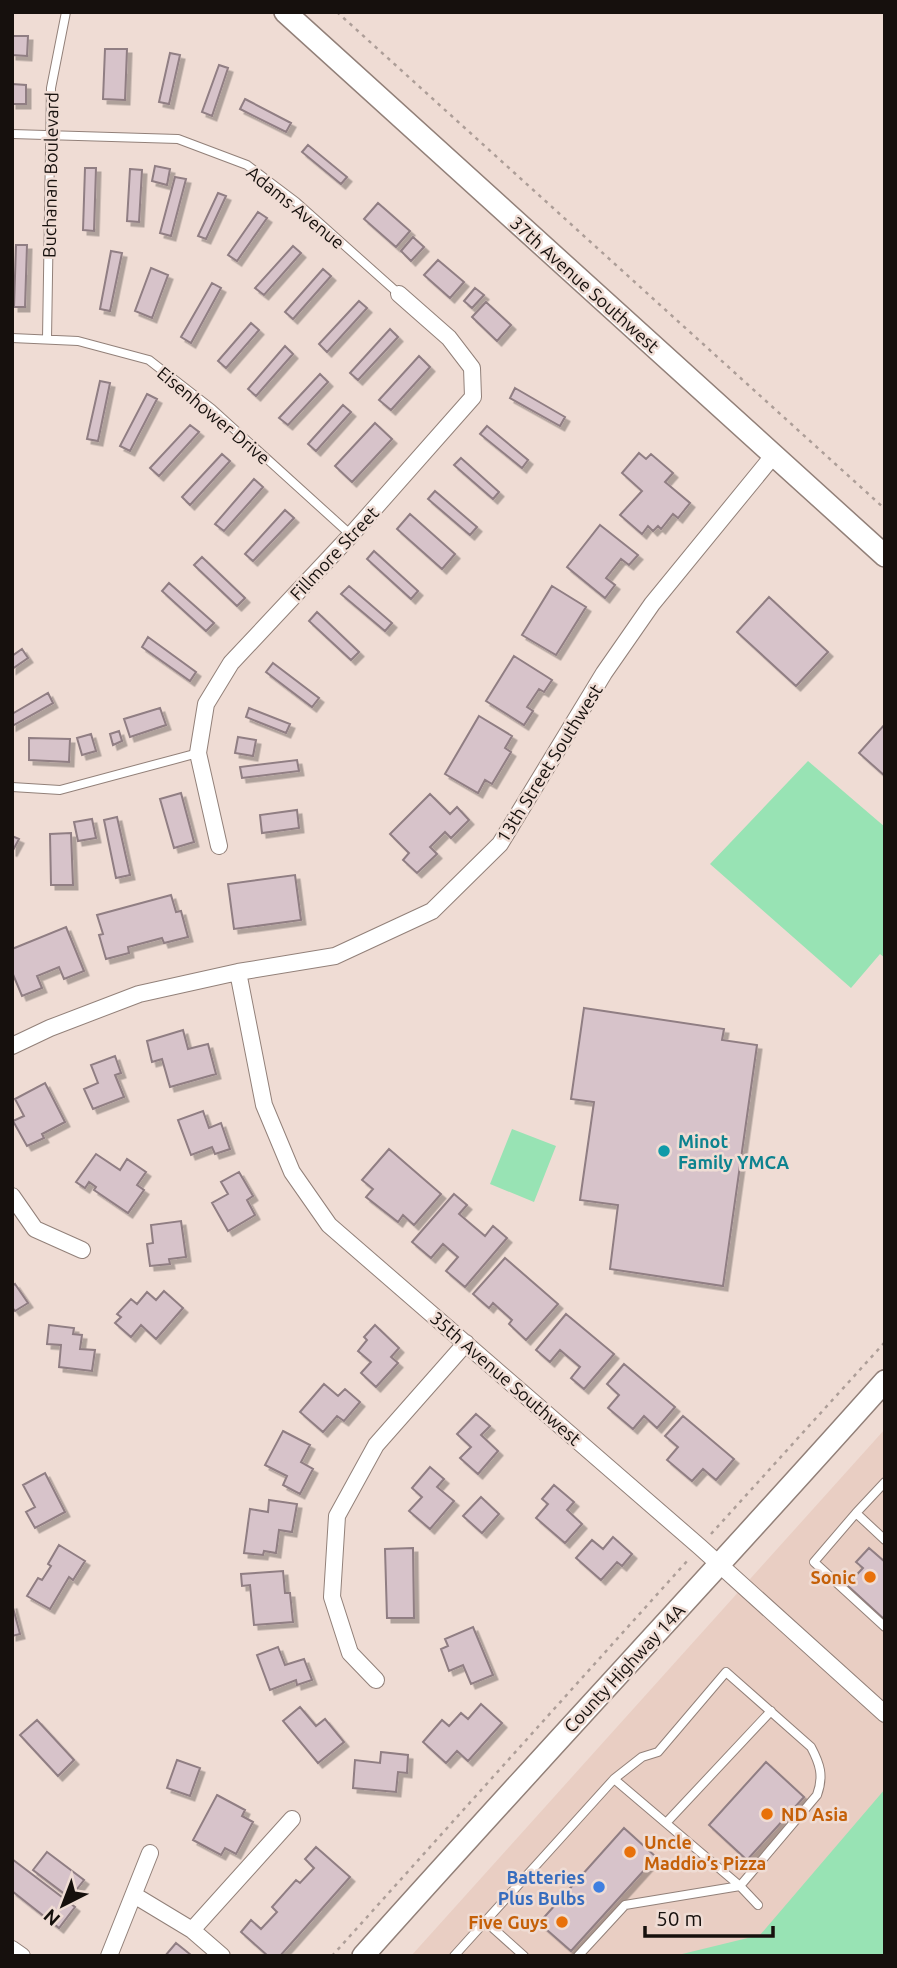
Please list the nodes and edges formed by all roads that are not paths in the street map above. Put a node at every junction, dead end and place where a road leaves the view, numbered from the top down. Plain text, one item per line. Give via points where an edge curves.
1 (66, 12) edge
2 (285, 12) edge
3 (12, 134) edge
4 (51, 135) junction
5 (399, 294) joint
6 (12, 338) edge
7 (47, 340) junction
8 (773, 456) junction
9 (352, 535) junction
10 (885, 556) edge
11 (198, 753) junction
12 (12, 787) edge
13 (219, 846) dead end
14 (238, 972) junction
15 (12, 1046) edge
16 (12, 1196) edge
17 (82, 1250) dead end
18 (466, 1343) junction
19 (885, 1381) edge
20 (885, 1482) edge
21 (856, 1513) junction
22 (885, 1540) edge
23 (720, 1565) junction
24 (885, 1627) edge
25 (376, 1680) dead end
26 (771, 1712) junction
27 (885, 1714) edge
28 (614, 1779) junction
29 (292, 1819) dead end
30 (666, 1823) junction
31 (150, 1853) dead end
32 (740, 1885) junction
33 (134, 1895) junction
34 (758, 1905) dead end
35 (485, 1921) junction
36 (192, 1930) junction
37 (13, 1950) edge
38 (23, 1956) edge
39 (109, 1956) edge
40 (222, 1956) edge
41 (363, 1956) edge
42 (454, 1956) edge
43 (524, 1956) edge
44 (578, 1956) edge

1 - 4 lane, Buchanan Boulevard via 51,88
2 - 8 main road, 37th Avenue Southwest
3 - 4 lane, Adams Avenue
4 - 5 lane, Adams Avenue via 178,139 247,165
4 - 7 lane, Buchanan Boulevard
5 - 9 street, Fillmore Street via 449,338 472,368 473,397
6 - 7 lane, Eisenhower Drive
7 - 9 lane, Eisenhower Drive via 78,341 149,360 212,409
8 - 10 main road, 37th Avenue Southwest
8 - 14 street, 13th Street Southwest via 652,604 500,844 432,911 335,956
9 - 11 street, Fillmore Street via 231,663 205,704
11 - 12 lane via 60,790
11 - 13 street, Fillmore Street
14 - 15 street, 13th Street Southwest via 139,994
14 - 18 street, 35th Avenue Southwest via 264,1105 292,1172 329,1225
16 - 17 street via 35,1229
18 - 23 street, 35th Avenue Southwest
18 - 25 street via 376,1445 337,1516 332,1597 350,1653
19 - 23 main road, County Highway 14A
20 - 21 lane
21 - 22 lane
21 - 24 lane via 814,1562
23 - 27 street, 35th Avenue Southwest
23 - 41 main road, County Highway 14A
26 - 28 lane via 726,1672 658,1752 642,1757
26 - 30 lane
26 - 32 lane via 811,1747 821,1782 817,1794
28 - 30 lane
28 - 35 lane
29 - 36 street
30 - 32 lane
31 - 33 street
32 - 34 lane
32 - 44 lane via 625,1905
33 - 36 street
33 - 39 street
35 - 42 lane
35 - 43 lane
36 - 40 street
37 - 38 street

